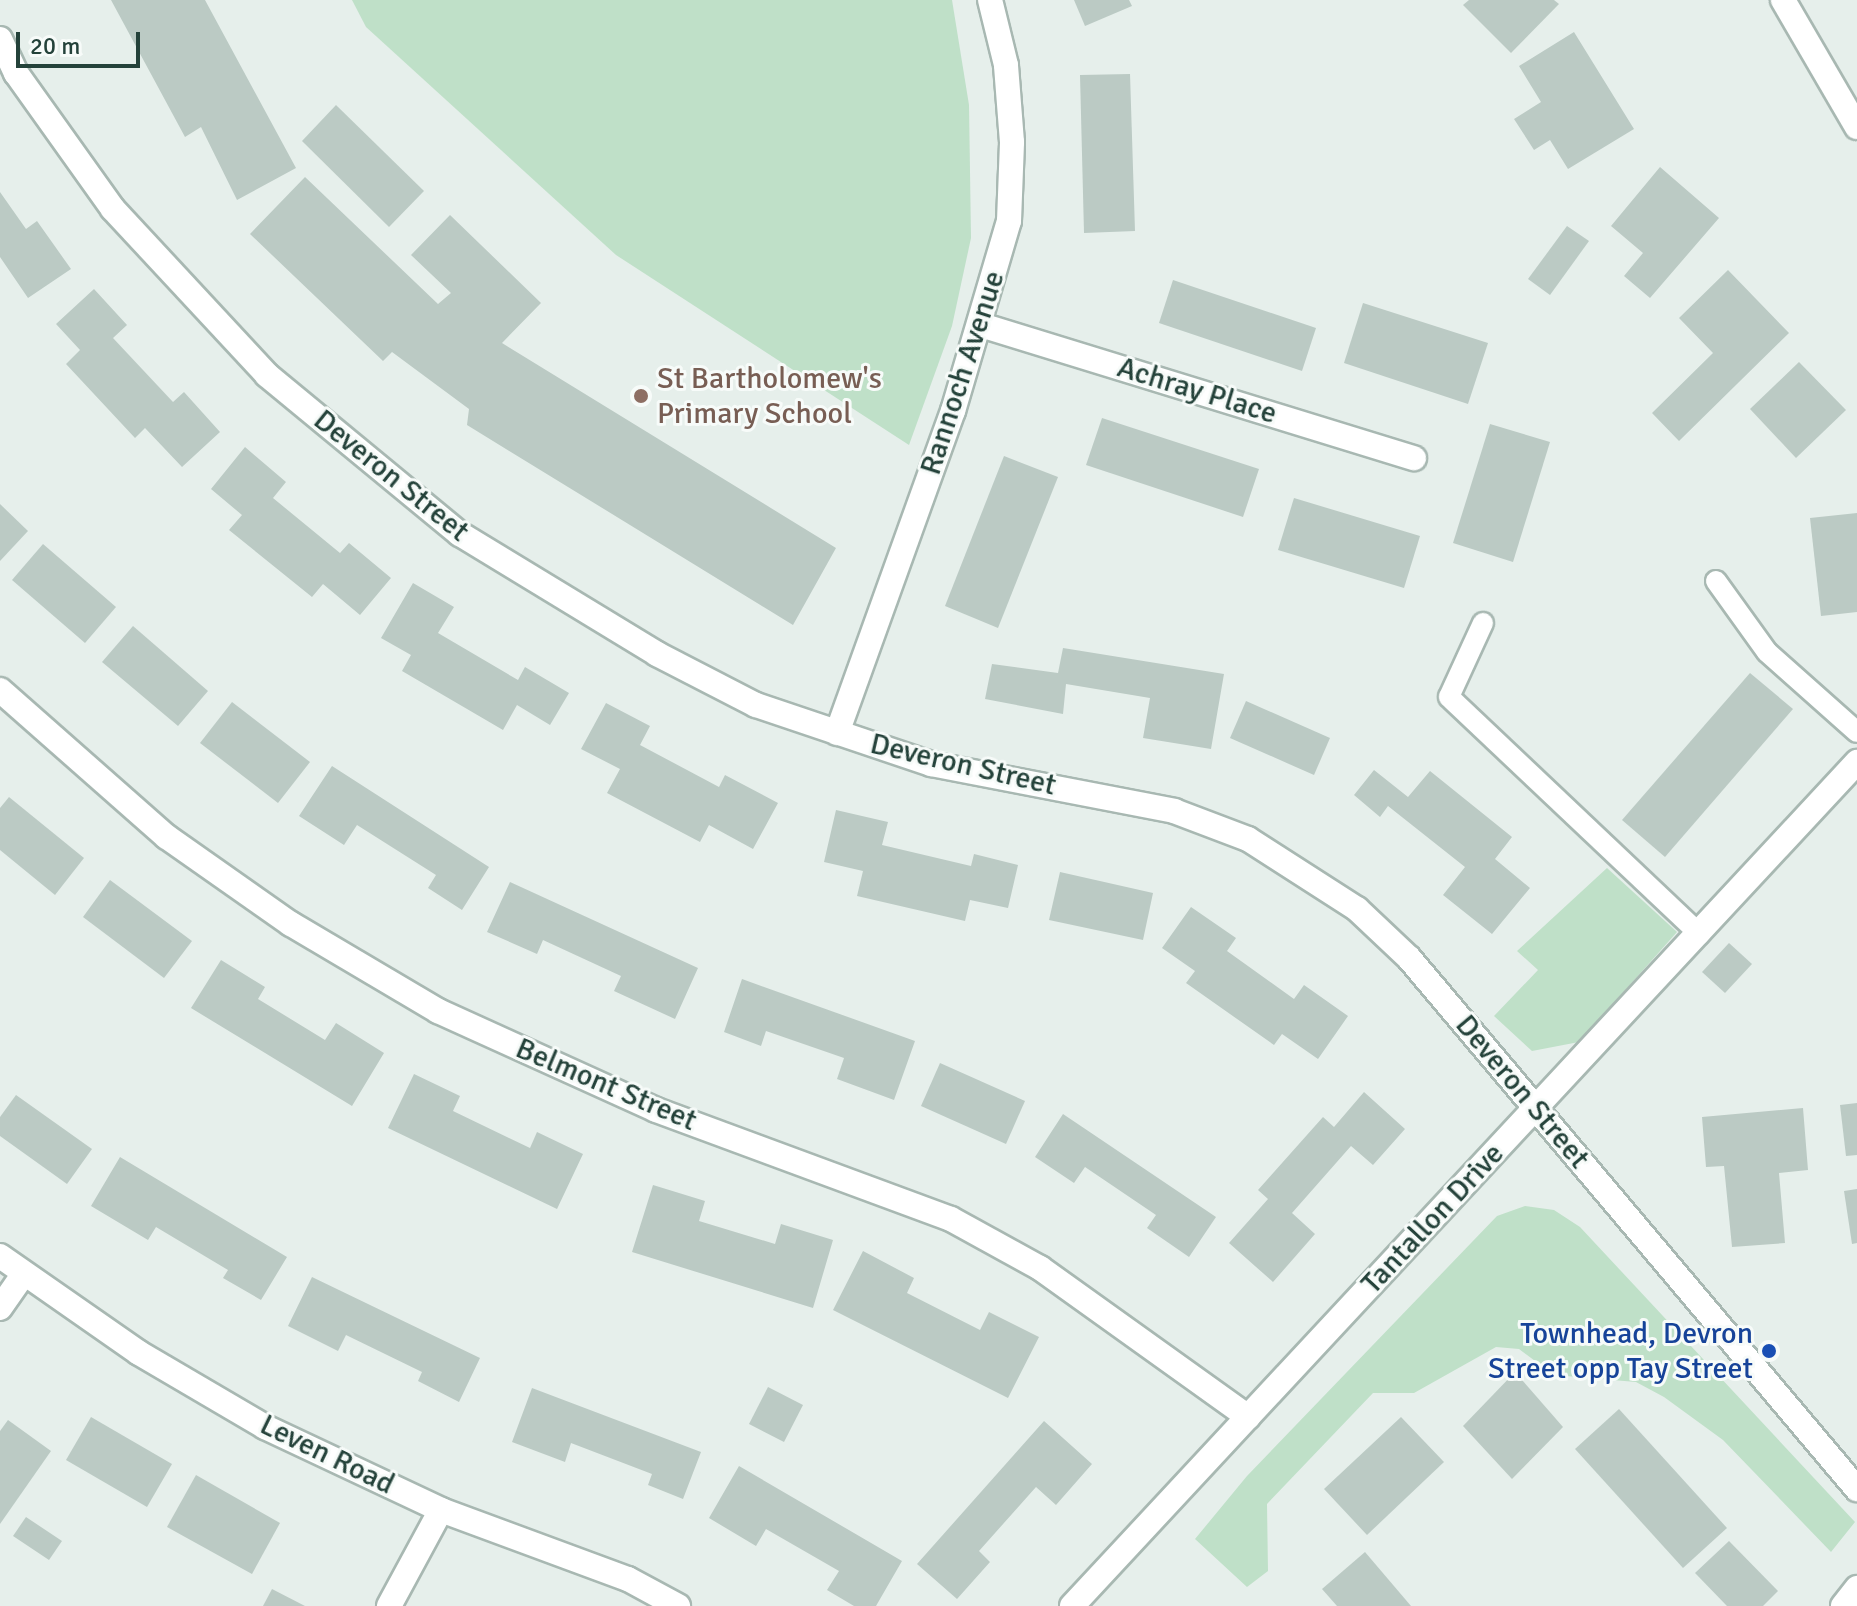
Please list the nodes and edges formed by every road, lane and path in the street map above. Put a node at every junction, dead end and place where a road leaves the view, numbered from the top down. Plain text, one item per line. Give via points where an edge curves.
1 (990, 0) edge
2 (1783, 0) edge
3 (0, 39) edge
4 (1857, 127) edge
5 (981, 325) junction
6 (1414, 458) dead end
7 (1716, 581) dead end
8 (1483, 623) dead end
9 (0, 690) edge
10 (1857, 732) edge
11 (837, 733) junction
12 (1857, 762) edge
13 (1700, 934) junction
14 (1536, 1109) junction
15 (0, 1256) edge
16 (23, 1275) junction
17 (0, 1308) edge
18 (1248, 1417) junction
19 (1857, 1489) edge
20 (441, 1510) junction
21 (1857, 1588) edge
22 (389, 1606) edge
23 (678, 1606) edge
24 (1072, 1606) edge
25 (1843, 1606) edge

1 - 5 street, Rannoch Avenue via 1006,65 1012,142 1009,221
2 - 4 street
3 - 11 street, Deveron Street via 16,73 113,209 267,375 303,405 460,534 657,654 756,705
5 - 6 street, Achray Place
5 - 11 street, Rannoch Avenue
7 - 10 lane via 1767,652
8 - 13 lane via 1449,697
9 - 18 street, Belmont Street via 167,837 291,924 438,1011 656,1110 951,1219 1040,1268
11 - 14 street, Deveron Street via 931,764 1174,811 1248,839 1305,871 1399,948
12 - 13 street, Tantallon Drive
13 - 14 street, Tantallon Drive
14 - 18 street, Tantallon Drive
14 - 19 street, Deveron Street
15 - 16 street, Leven Road
16 - 17 street
16 - 20 street, Leven Road via 139,1353 265,1427
18 - 24 street, Tantallon Drive
20 - 22 street
20 - 23 street, Leven Road via 628,1579
21 - 25 street

